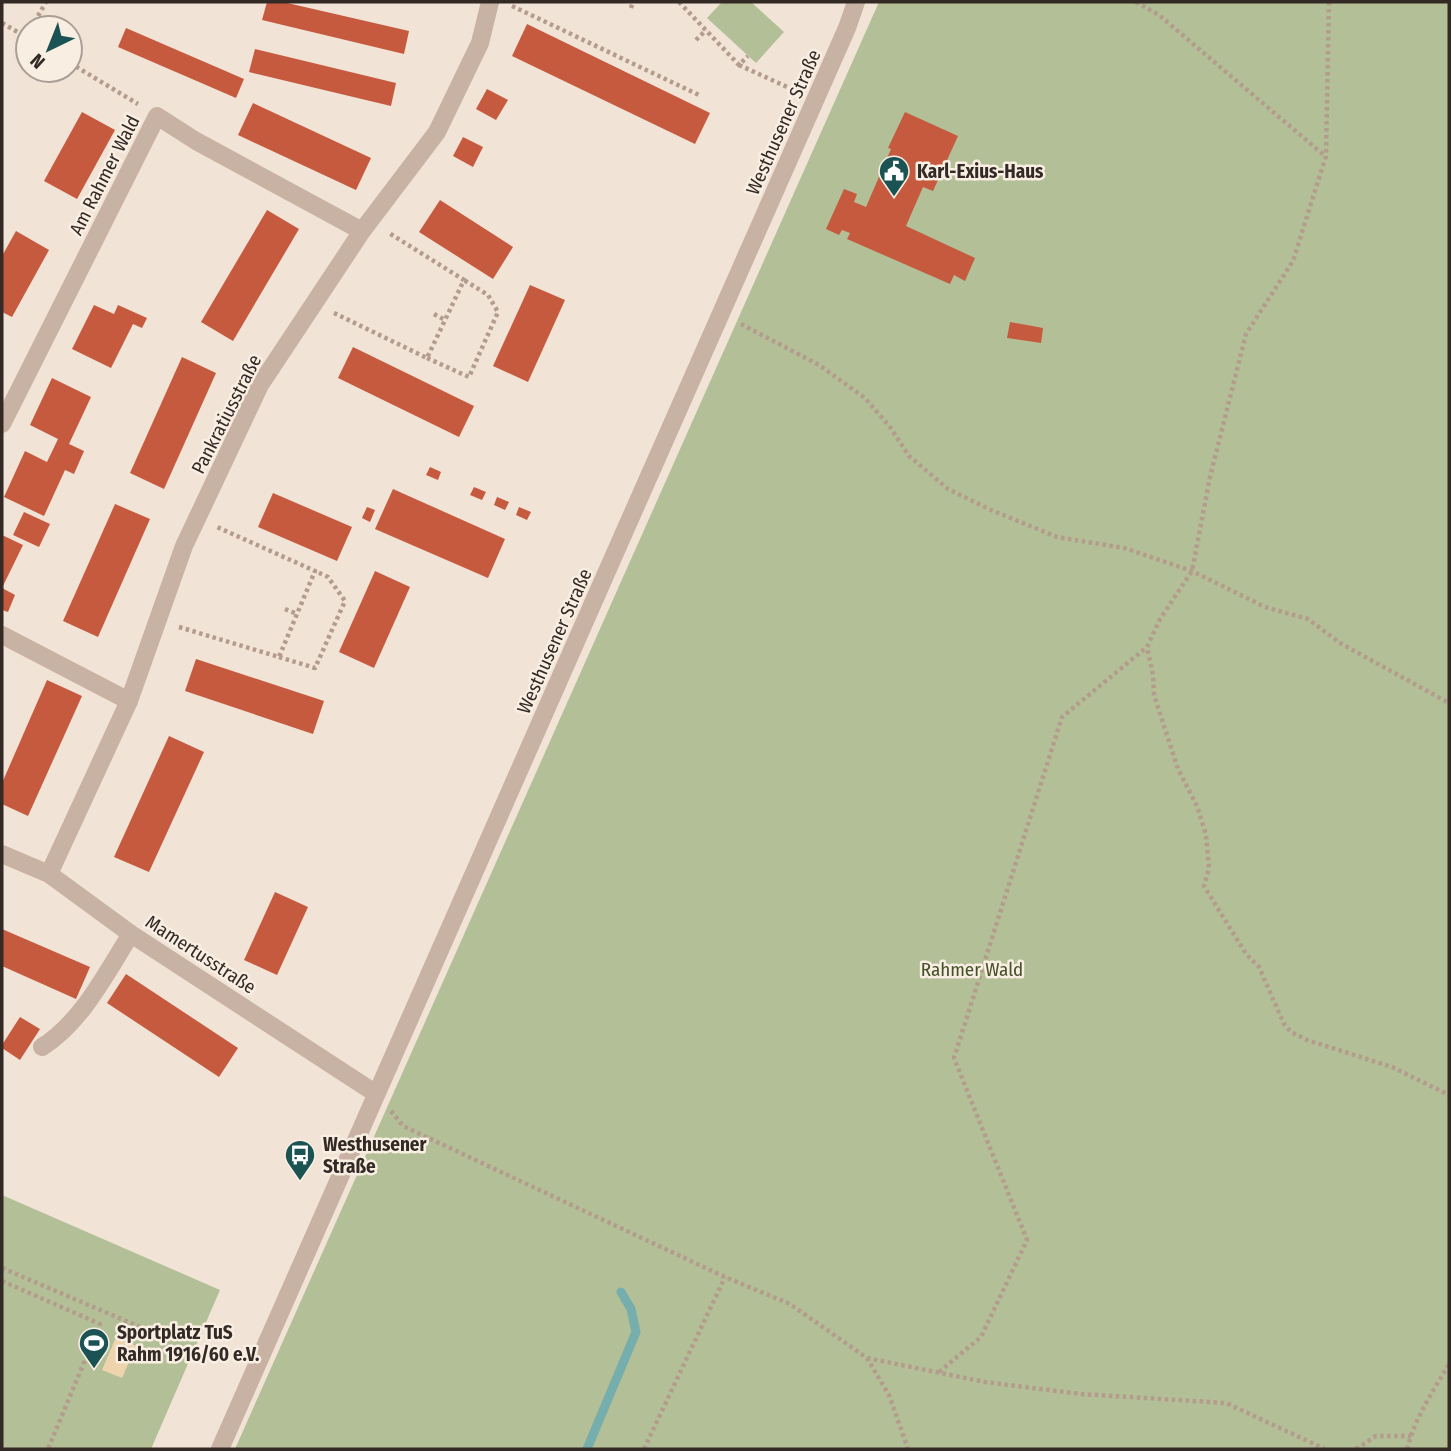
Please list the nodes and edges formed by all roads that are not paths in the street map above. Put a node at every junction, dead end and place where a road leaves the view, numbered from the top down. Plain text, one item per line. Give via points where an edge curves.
1 (490, 2) edge
2 (856, 2) edge
3 (366, 226) junction
4 (2, 424) edge
5 (2, 635) edge
6 (129, 701) junction
7 (2, 855) edge
8 (49, 874) junction
9 (131, 934) junction
10 (42, 1047) dead end
11 (375, 1093) junction
12 (220, 1449) edge

1 - 3 street, Pankratiusstraße via 480,43 437,132
2 - 11 street, Westhusener Straße
3 - 4 street, Am Rahmer Wald via 196,141 157,116
3 - 6 street, Pankratiusstraße via 260,385 184,546
5 - 6 street
6 - 8 street, Pankratiusstraße
7 - 8 street, Mamertusstraße
8 - 9 street, Mamertusstraße
9 - 10 street via 75,1017
9 - 11 street, Mamertusstraße
11 - 12 street, Westhusener Straße

